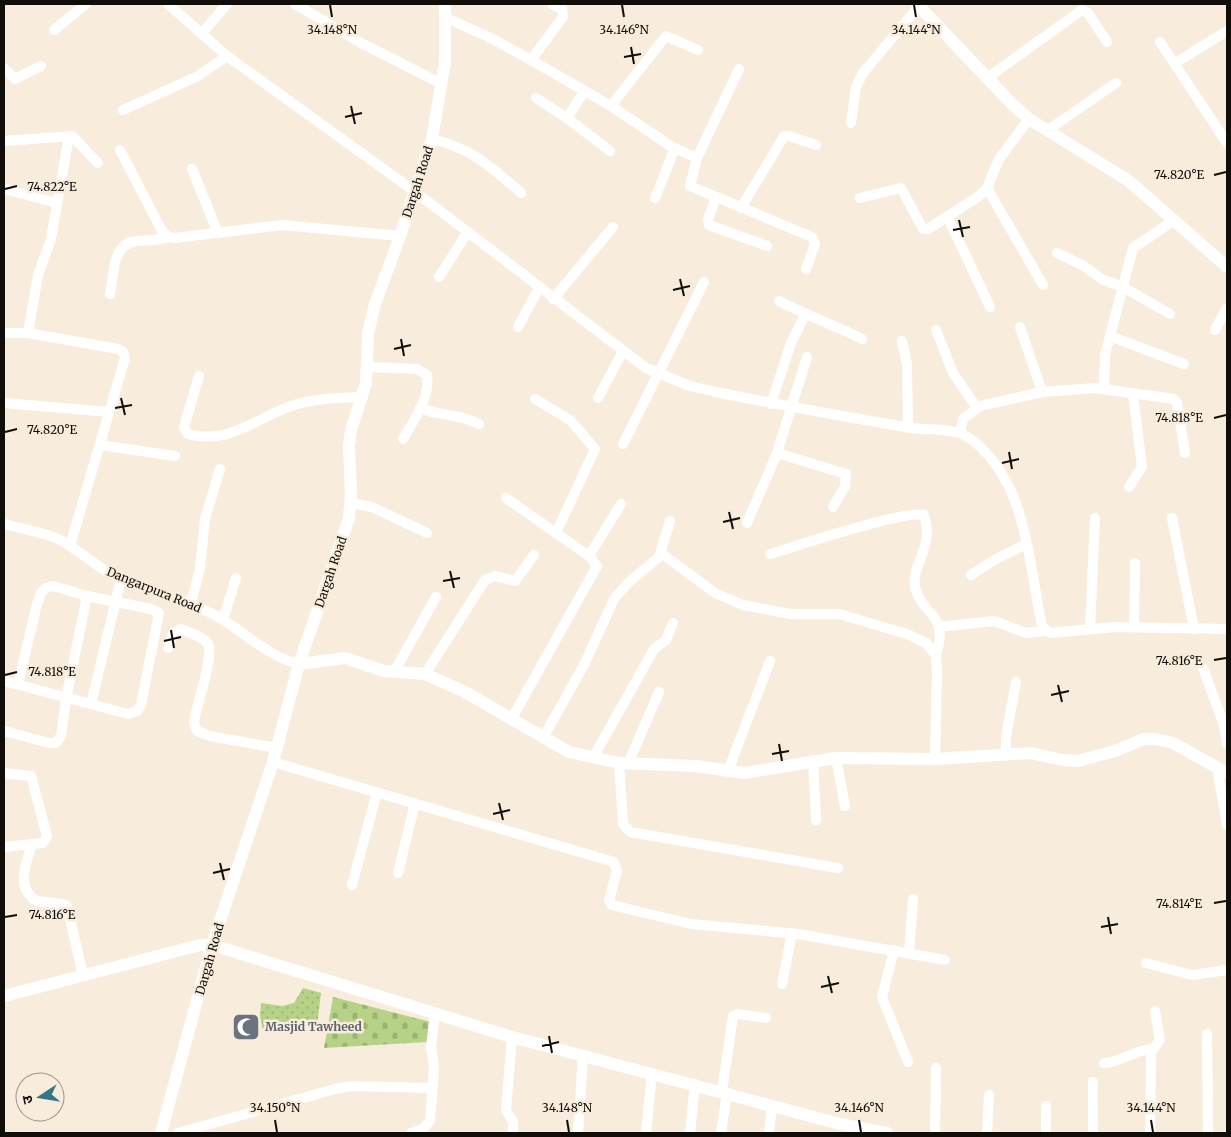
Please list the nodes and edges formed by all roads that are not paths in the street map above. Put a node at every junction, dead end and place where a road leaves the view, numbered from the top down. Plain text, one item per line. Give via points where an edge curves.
1 (86, 4) edge
2 (168, 4) edge
3 (227, 4) edge
4 (295, 4) edge
5 (445, 4) edge
6 (552, 4) edge
7 (918, 5) edge
8 (446, 18) junction
9 (54, 30) dead end
10 (1227, 31) edge
11 (202, 33) junction
12 (1107, 42) dead end
13 (1160, 42) dead end
14 (698, 50) dead end
15 (227, 56) junction
16 (531, 60) junction
17 (1175, 63) junction
18 (41, 66) dead end
19 (4, 68) edge
20 (739, 69) dead end
21 (987, 78) junction
22 (1116, 83) dead end
23 (442, 84) junction
24 (584, 92) junction
25 (536, 98) dead end
26 (612, 106) junction
27 (123, 110) dead end
28 (567, 118) junction
29 (1029, 118) junction
30 (850, 123) dead end
31 (1048, 130) junction
32 (69, 136) junction
33 (1225, 136) edge
34 (432, 139) junction
35 (4, 141) edge
36 (816, 145) dead end
37 (675, 148) junction
38 (120, 150) dead end
39 (610, 151) dead end
40 (697, 158) junction
41 (98, 164) dead end
42 (192, 169) dead end
43 (987, 188) junction
44 (4, 189) edge
45 (414, 191) junction
46 (521, 193) dead end
47 (655, 198) dead end
48 (860, 198) dead end
49 (715, 199) junction
50 (57, 203) junction
51 (741, 208) junction
52 (948, 218) junction
53 (1174, 220) junction
54 (613, 228) dead end
55 (218, 233) junction
56 (467, 233) junction
57 (400, 236) junction
58 (168, 237) junction
59 (767, 246) dead end
60 (1058, 253) dead end
61 (1227, 267) edge
62 (806, 269) dead end
63 (439, 277) dead end
64 (704, 282) dead end
65 (1044, 286) dead end
66 (1121, 286) junction
67 (540, 288) junction
68 (110, 294) dead end
69 (553, 299) junction
70 (779, 300) dead end
71 (990, 306) dead end
72 (1227, 308) edge
73 (1170, 314) dead end
74 (805, 315) junction
75 (518, 327) dead end
76 (1020, 327) dead end
77 (936, 330) dead end
78 (1215, 330) dead end
79 (4, 333) edge
80 (28, 334) junction
81 (1110, 336) junction
82 (862, 339) dead end
83 (902, 341) dead end
84 (623, 351) junction
85 (807, 357) dead end
86 (1184, 364) dead end
87 (368, 367) junction
88 (659, 374) junction
89 (199, 376) dead end
90 (1104, 388) junction
91 (1042, 392) junction
92 (1132, 394) junction
93 (363, 397) junction
94 (598, 398) dead end
95 (535, 399) dead end
96 (4, 403) edge
97 (771, 404) junction
98 (792, 407) junction
99 (420, 408) junction
100 (977, 408) junction
101 (109, 412) junction
102 (479, 424) dead end
103 (908, 428) junction
104 (960, 433) junction
105 (403, 439) dead end
106 (623, 444) dead end
107 (100, 445) junction
108 (1185, 452) dead end
109 (777, 453) junction
110 (174, 456) dead end
111 (220, 469) dead end
112 (1129, 487) dead end
113 (506, 498) dead end
114 (350, 503) junction
115 (621, 504) dead end
116 (833, 507) dead end
117 (1095, 518) dead end
118 (1172, 518) dead end
119 (670, 521) dead end
120 (747, 523) dead end
121 (4, 524) edge
122 (427, 533) dead end
123 (556, 533) junction
124 (1026, 544) junction
125 (70, 546) junction
126 (662, 553) junction
127 (770, 554) dead end
128 (534, 555) dead end
129 (589, 556) junction
130 (1135, 563) dead end
131 (971, 575) dead end
132 (236, 578) dead end
133 (121, 579) junction
134 (87, 596) junction
135 (436, 597) dead end
136 (115, 601) junction
137 (191, 602) junction
138 (223, 620) junction
139 (673, 623) dead end
140 (939, 627) junction
141 (1134, 627) junction
142 (1090, 629) junction
143 (1194, 629) junction
144 (1227, 629) edge
145 (1045, 631) junction
146 (168, 648) dead end
147 (936, 655) junction
148 (770, 661) dead end
149 (299, 664) junction
150 (1203, 668) dead end
151 (394, 672) junction
152 (425, 674) junction
153 (4, 680) edge
154 (1016, 682) dead end
155 (18, 684) junction
156 (659, 692) dead end
157 (66, 699) junction
158 (91, 704) junction
159 (512, 718) junction
160 (4, 731) edge
161 (543, 738) junction
162 (1227, 744) edge
163 (277, 748) junction
164 (1006, 754) junction
165 (593, 758) junction
166 (836, 758) junction
167 (813, 760) junction
168 (935, 760) junction
169 (273, 762) junction
170 (624, 764) junction
171 (1222, 770) edge
172 (728, 771) junction
173 (4, 773) edge
174 (378, 792) junction
175 (415, 803) junction
176 (845, 806) dead end
177 (816, 820) dead end
178 (1227, 825) edge
179 (32, 844) junction
180 (4, 847) edge
181 (838, 868) dead end
182 (398, 872) dead end
183 (352, 885) dead end
184 (913, 899) dead end
185 (792, 933) junction
186 (212, 945) junction
187 (894, 950) junction
188 (909, 952) junction
189 (945, 960) dead end
190 (1146, 963) dead end
191 (1227, 970) edge
192 (83, 975) junction
193 (782, 984) dead end
194 (4, 996) edge
195 (1155, 1011) dead end
196 (435, 1013) junction
197 (766, 1018) dead end
198 (1207, 1034) dead end
199 (512, 1037) junction
200 (1152, 1049) junction
201 (583, 1055) junction
202 (908, 1062) dead end
203 (1104, 1063) dead end
204 (936, 1068) dead end
205 (652, 1073) junction
206 (1093, 1082) dead end
207 (695, 1084) junction
208 (432, 1088) junction
209 (724, 1092) junction
210 (989, 1095) dead end
211 (772, 1105) junction
212 (1046, 1106) dead end
213 (839, 1128) edge
214 (423, 1131) edge
215 (161, 1133) edge
216 (178, 1133) edge
217 (411, 1133) edge
218 (513, 1133) edge
219 (578, 1133) edge
220 (646, 1133) edge
221 (690, 1133) edge
222 (721, 1133) edge
223 (769, 1133) edge
224 (887, 1133) edge
225 (935, 1133) edge
226 (987, 1133) edge
227 (1046, 1133) edge
228 (1093, 1133) edge
229 (1150, 1133) edge
230 (1208, 1133) edge

1 - 9 street
2 - 11 street
3 - 11 street
4 - 23 street via 360,43
5 - 8 street, Dargah Road
6 - 16 street via 562,9 563,17
7 - 21 street
7 - 30 street via 862,73 856,87
8 - 16 street
8 - 23 street, Dargah Road
10 - 17 street
11 - 15 street
12 - 21 street via 1088,13 1082,10
13 - 17 street
14 - 26 street via 666,36
15 - 27 street via 198,76
15 - 45 street
16 - 24 street
17 - 33 street
18 - 19 street via 15,78
20 - 40 street
21 - 29 street
22 - 31 street
23 - 34 street, Dargah Road
24 - 26 street
24 - 28 street
25 - 28 street
26 - 37 street
28 - 39 street
29 - 31 street
29 - 43 street via 999,159
31 - 53 street via 1129,181
32 - 35 street
32 - 41 street via 78,140
32 - 50 street
34 - 45 street, Dargah Road
34 - 46 street via 464,148
36 - 51 street via 784,136
37 - 40 street
37 - 47 street
38 - 58 street
40 - 49 street via 690,186
42 - 55 street
43 - 52 street
43 - 65 street
44 - 50 street
45 - 56 street
45 - 57 street, Dargah Road
48 - 52 street via 898,187 903,190 925,230
49 - 51 street
49 - 59 street via 709,225
50 - 80 street via 51,239 38,275
51 - 62 street via 814,240
52 - 71 street
53 - 61 street
53 - 66 street via 1133,248
54 - 69 street
55 - 57 street via 282,225
55 - 58 street
56 - 63 street
56 - 67 street
57 - 87 street, Dargah Road via 371,317 366,352
58 - 68 street via 123,245 118,254
60 - 66 street via 1103,280
64 - 88 street
66 - 73 street
66 - 81 street
67 - 69 street
67 - 75 street
69 - 84 street
70 - 74 street
72 - 78 street
74 - 82 street
74 - 97 street via 791,343
76 - 91 street
77 - 100 street via 953,373
79 - 80 street
80 - 101 street via 123,352 125,358
81 - 86 street
81 - 90 street via 1103,373
83 - 103 street via 907,364
84 - 88 street
84 - 94 street
85 - 98 street
87 - 93 street, Dargah Road
87 - 99 street via 390,366 427,375
88 - 97 street via 690,386
88 - 106 street
89 - 93 street via 184,427 188,434 206,437 236,432 294,405
90 - 91 street
90 - 92 street
91 - 100 street
92 - 108 street via 1174,399
92 - 112 street via 1142,467
93 - 114 street, Dargah Road via 350,438
95 - 123 street via 570,420 595,449
96 - 101 street
97 - 98 street
98 - 103 street
98 - 109 street
99 - 102 street via 435,414 469,418
99 - 105 street
100 - 104 street via 963,419
101 - 107 street
103 - 104 street
104 - 124 street via 979,445 1008,486
107 - 110 street
107 - 125 street
109 - 116 street via 846,474 845,486
109 - 120 street
111 - 137 street via 205,519 200,569
113 - 123 street
114 - 122 street via 372,508
114 - 149 street, Dargah Road via 346,529
115 - 129 street
117 - 142 street
118 - 143 street
119 - 126 street
121 - 125 street, Dangarpura Road via 49,536
123 - 129 street
124 - 131 street
124 - 145 street
125 - 133 street, Dangarpura Road via 104,571
126 - 147 street via 715,593 743,605 790,614 840,614 907,634 926,643
126 - 161 street via 614,599 585,664
127 - 140 street via 866,525 913,514 924,515 926,548 915,577 916,588
128 - 152 street via 515,581 495,576 485,580
129 - 159 street via 597,569
130 - 141 street
132 - 138 street
133 - 136 street
133 - 137 street, Dangarpura Road
134 - 136 street
134 - 155 street via 53,586 41,593
134 - 157 street
135 - 151 street
136 - 158 street
136 - 158 street via 159,613 141,705 128,714
137 - 138 street, Dangarpura Road
138 - 149 street, Dangarpura Road via 269,653
139 - 165 street via 666,640 654,649
140 - 145 street via 994,621 1026,633
140 - 147 street
141 - 142 street
141 - 143 street
142 - 145 street
143 - 144 street
146 - 163 street via 173,633 181,629 204,639 209,647 209,660 195,716 197,731
147 - 168 street
148 - 172 street
149 - 151 street via 345,658
149 - 163 street, Dargah Road
150 - 162 street via 1224,725
151 - 152 street
152 - 159 street
153 - 155 street
154 - 164 street
155 - 157 street
156 - 170 street
157 - 158 street
157 - 160 street via 62,736 56,743
159 - 161 street
161 - 165 street via 569,752
163 - 169 street, Dargah Road
164 - 168 street
164 - 171 street via 1032,753 1078,761 1144,739 1155,739 1173,744
165 - 170 street
166 - 167 street
166 - 168 street
166 - 176 street
167 - 172 street via 744,773
167 - 177 street
169 - 174 street
169 - 186 street, Dargah Road
170 - 172 street via 696,766
170 - 181 street via 623,824 630,832
171 - 178 street
173 - 179 street via 27,774 33,780 47,839 43,843
174 - 175 street
174 - 183 street
175 - 182 street
175 - 185 street via 614,862 617,871 609,900 612,905 691,924
179 - 180 street
179 - 192 street via 23,875 24,888 36,901 67,906
184 - 188 street
185 - 187 street
185 - 193 street
186 - 192 street via 200,945
186 - 196 street
186 - 215 street, Dargah Road
187 - 188 street
187 - 202 street via 882,997
188 - 189 street
190 - 191 street via 1192,975
192 - 194 street
195 - 200 street via 1160,1040
196 - 199 street
196 - 208 street via 430,1047 434,1068
197 - 209 street via 733,1016
198 - 230 street
199 - 201 street
199 - 218 street via 506,1110 513,1122
200 - 203 street
200 - 229 street
201 - 205 street
201 - 219 street
204 - 225 street
205 - 207 street
205 - 220 street
206 - 228 street
207 - 209 street
207 - 221 street
208 - 214 street via 430,1121
208 - 216 street via 335,1088
209 - 211 street
209 - 222 street
210 - 226 street
211 - 213 street
211 - 223 street
212 - 227 street
213 - 224 street
214 - 217 street

